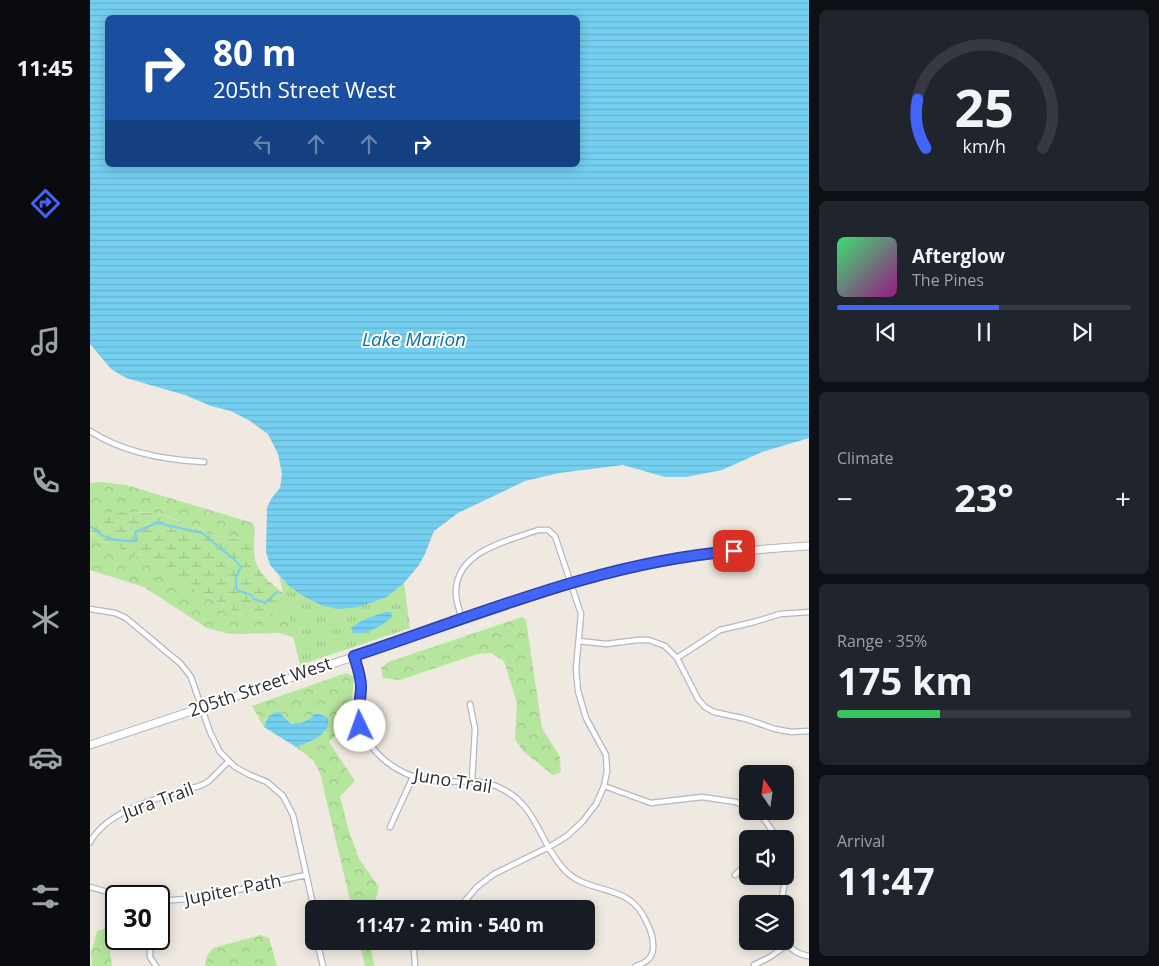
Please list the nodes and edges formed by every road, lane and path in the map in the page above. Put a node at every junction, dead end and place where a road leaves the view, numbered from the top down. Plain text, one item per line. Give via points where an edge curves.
1 (90, 431) edge
2 (204, 462) dead end
3 (809, 546) edge
4 (572, 582) junction
5 (90, 609) edge
6 (809, 612) edge
7 (462, 619) junction
8 (579, 642) junction
9 (354, 656) junction
10 (677, 658) junction
11 (470, 704) dead end
12 (202, 707) junction
13 (809, 731) edge
14 (90, 745) edge
15 (229, 761) junction
16 (413, 777) junction
17 (472, 781) junction
18 (604, 786) junction
19 (739, 804) edge
20 (390, 827) dead end
21 (90, 842) edge
22 (549, 847) junction
23 (739, 871) edge
24 (306, 875) junction
25 (735, 875) dead end
26 (90, 887) edge
27 (105, 891) edge
28 (170, 900) edge
29 (312, 900) edge
30 (466, 900) edge
31 (794, 948) edge
32 (150, 950) edge
33 (319, 950) edge
34 (414, 950) edge
35 (777, 950) edge
36 (809, 956) edge
37 (754, 965) dead end
38 (156, 966) edge
39 (323, 966) edge
40 (415, 966) edge
41 (636, 966) edge

1 - 2 street via 131,449 176,460
3 - 4 street, 205th Street West via 672,559
4 - 7 street, 205th Street West
4 - 7 street via 556,536 548,530 538,530 482,551 466,563 456,589
4 - 8 street via 581,614
5 - 12 street via 126,618 181,664 191,677
6 - 10 street via 780,614 720,630
7 - 9 street, 205th Street West
8 - 10 street via 606,644 649,640 665,646
8 - 18 street via 578,691 586,718 606,755
9 - 12 street, 205th Street West
9 - 16 street, Juno Trail via 361,680 358,717 364,735 388,763
10 - 13 street via 698,699 714,712 775,729
11 - 17 street via 475,729
12 - 14 street, 205th Street West
12 - 15 street via 214,740
15 - 21 street, Jura Trail via 202,785 115,816 99,829
15 - 24 street via 267,782 283,796 293,816
16 - 17 street, Juno Trail
16 - 20 street
17 - 22 street, Juno Trail via 496,786 518,799 532,815
18 - 19 street via 652,803 702,797
18 - 22 street via 583,821
22 - 30 street via 494,874
22 - 41 street, Juno Trail via 562,868 579,882 622,895 639,908 654,946 648,959
23 - 25 street
24 - 28 street, Jupiter Path via 200,898
24 - 29 street
26 - 27 street
31 - 36 street
32 - 38 street
33 - 39 street
34 - 40 street
35 - 37 street

